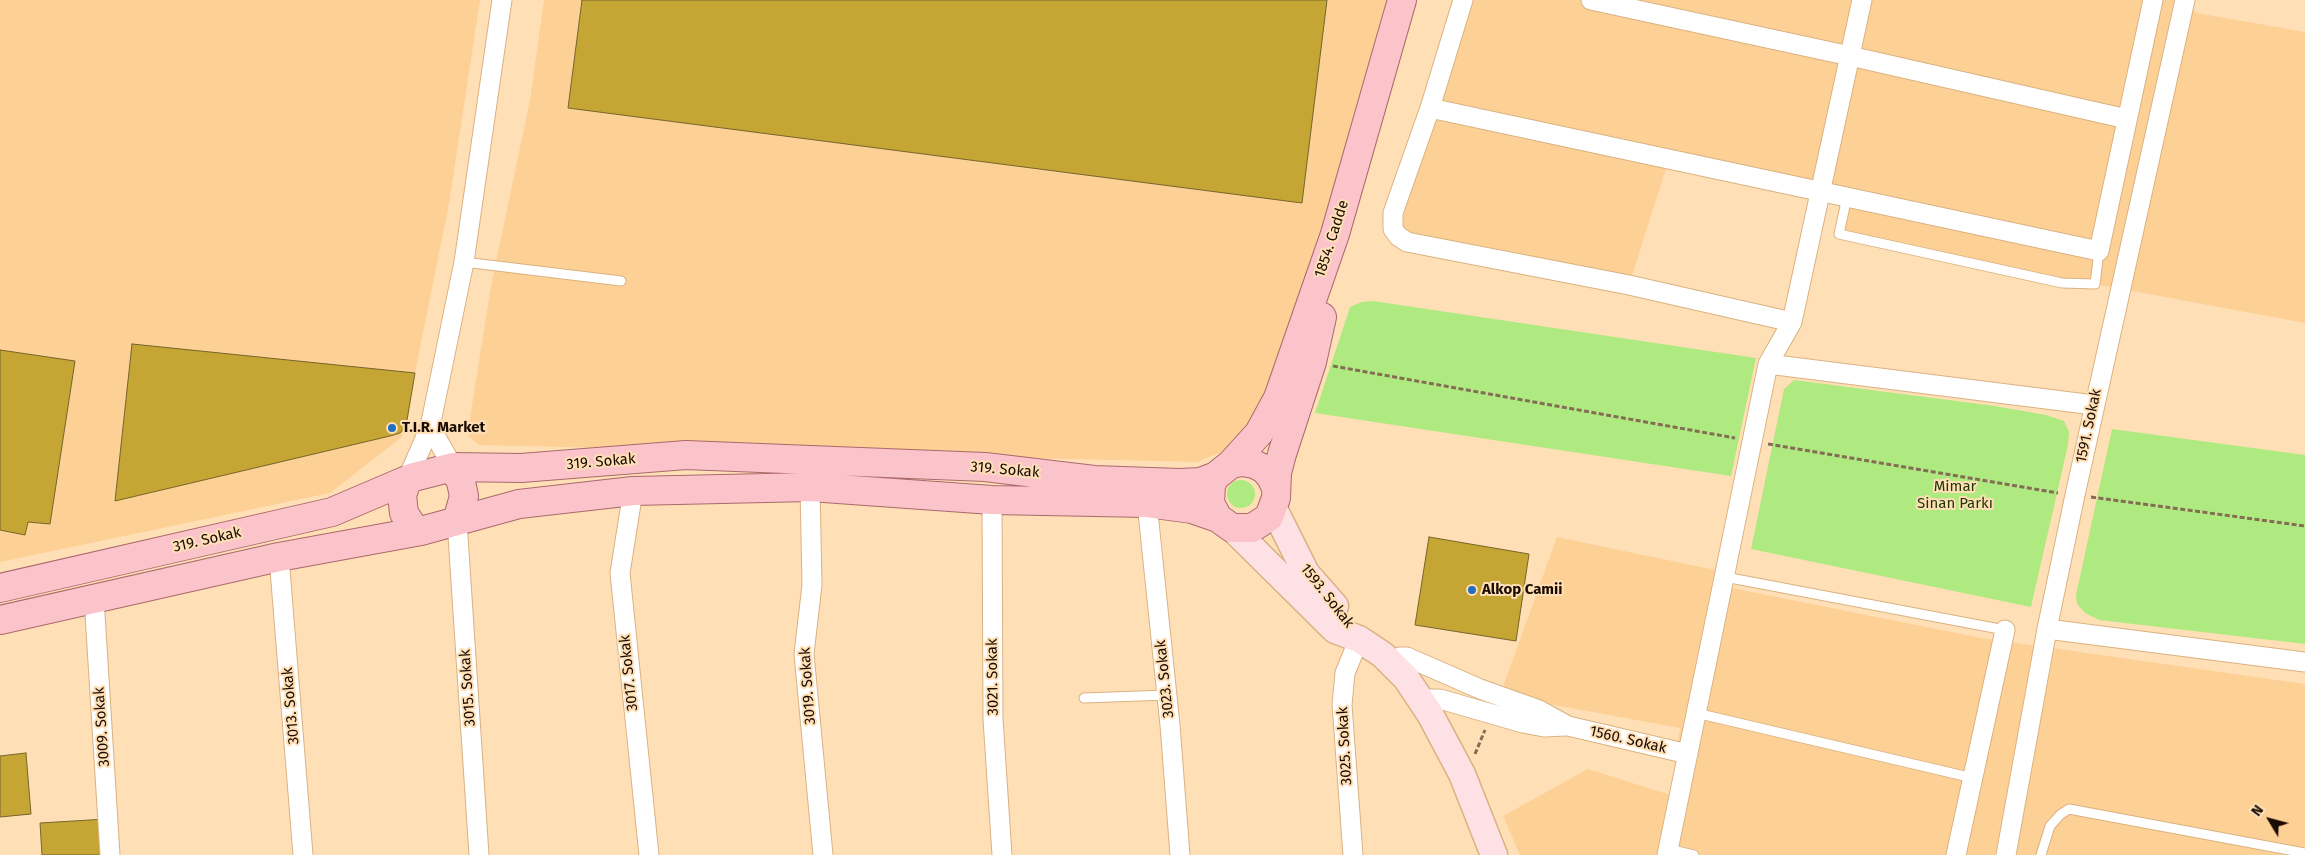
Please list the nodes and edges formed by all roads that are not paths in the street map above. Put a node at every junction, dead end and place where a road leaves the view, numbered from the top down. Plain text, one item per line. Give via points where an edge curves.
1 (502, 0) edge
2 (1402, 0) edge
3 (1462, 0) edge
4 (1591, 0) edge
5 (1862, 0) edge
6 (2154, 0) edge
7 (2185, 0) edge
8 (1850, 56) junction
9 (1430, 108) junction
10 (2127, 119) junction
11 (1820, 191) junction
12 (1848, 197) junction
13 (1335, 234) junction
14 (2099, 251) junction
15 (464, 262) junction
16 (621, 281) dead end
17 (1792, 322) junction
18 (1768, 364) junction
19 (2094, 405) junction
20 (430, 427) junction
21 (453, 467) junction
22 (1224, 470) junction
23 (407, 480) junction
24 (810, 487) junction
25 (633, 491) junction
26 (1275, 498) junction
27 (992, 500) junction
28 (1148, 503) junction
29 (457, 521) junction
30 (1225, 523) junction
31 (420, 531) junction
32 (279, 557) junction
33 (1724, 577) junction
34 (0, 588) edge
35 (94, 598) junction
36 (0, 620) edge
37 (2047, 629) junction
38 (2005, 630) joint
39 (1359, 639) junction
40 (1390, 662) junction
41 (2305, 662) edge
42 (1480, 689) junction
43 (1167, 695) junction
44 (1084, 698) dead end
45 (1423, 703) junction
46 (1477, 710) junction
47 (1696, 713) junction
48 (1568, 726) junction
49 (1688, 754) junction
50 (1973, 778) junction
51 (1668, 852) edge
52 (2305, 853) edge
53 (110, 855) edge
54 (303, 855) edge
55 (479, 855) edge
56 (649, 855) edge
57 (823, 855) edge
58 (1002, 855) edge
59 (1180, 855) edge
60 (1353, 855) edge
61 (1494, 855) edge
62 (1694, 855) edge
63 (1956, 855) edge
64 (2006, 855) edge
65 (2041, 855) edge

1 - 15 street
2 - 13 main road, 1854. Cadde
3 - 9 street
4 - 8 street
5 - 8 street
6 - 10 street
7 - 19 street, 1591. Sokak
8 - 10 street
8 - 11 street
9 - 11 street
9 - 17 street via 1393,213 1393,229 1407,242 1629,285
10 - 14 street
11 - 12 street
11 - 17 street
12 - 14 street
12 - 14 lane via 1839,234 2062,284 2095,284
13 - 22 main road, 1854. Cadde via 1278,398 1259,433
13 - 26 main road via 1312,362 1282,454
15 - 16 lane
15 - 20 street
17 - 18 street
18 - 19 street
18 - 33 street
19 - 37 street, 1591. Sokak
20 - 21 street
20 - 23 street
21 - 22 main road, 319. Sokak via 522,468 686,455 985,467 1094,480 1180,483 1200,482
21 - 23 main road, 319. Sokak
21 - 29 main road via 462,482 464,496
22 - 26 main road via 1242,462 1264,469 1271,477
22 - 30 main road via 1209,494 1210,503
23 - 31 main road via 402,496 404,513 409,523
23 - 34 main road, 319. Sokak via 332,512
24 - 25 main road, 319. Sokak
24 - 27 main road, 319. Sokak
24 - 57 street, 3019. Sokak via 812,585 804,654
25 - 29 main road, 319. Sokak via 519,504
25 - 56 street, 3017. Sokak via 620,573
26 - 30 main road via 1269,517 1257,526 1242,529
26 - 39 main road, 1593. Sokak via 1306,573 1347,618
27 - 28 main road, 319. Sokak
27 - 58 street, 3021. Sokak via 993,719
28 - 30 main road, 319. Sokak via 1192,509
28 - 43 street, 3023. Sokak
29 - 31 main road, 319. Sokak
29 - 55 street, 3015. Sokak
30 - 39 main road, 1593. Sokak via 1335,630
31 - 32 main road, 319. Sokak
32 - 35 main road, 319. Sokak
32 - 54 street, 3013. Sokak
33 - 38 lane
33 - 47 street
35 - 36 main road, 319. Sokak
35 - 53 street, 3009. Sokak
37 - 41 street
37 - 64 street, 1591. Sokak
38 - 50 street
39 - 40 main road
39 - 60 street, 3025. Sokak via 1345,673 1342,705
40 - 42 street via 1407,657
40 - 45 main road
42 - 46 street via 1487,695 1487,700 1482,709
42 - 48 street via 1539,710
43 - 44 lane
43 - 59 street, 3023. Sokak
45 - 46 street via 1428,699 1440,699
45 - 61 main road via 1462,774
46 - 48 street via 1544,727
47 - 49 street
47 - 50 lane
48 - 49 street, 1560. Sokak
49 - 51 street
50 - 63 street
51 - 62 lane
52 - 65 lane via 2069,809 2050,826

